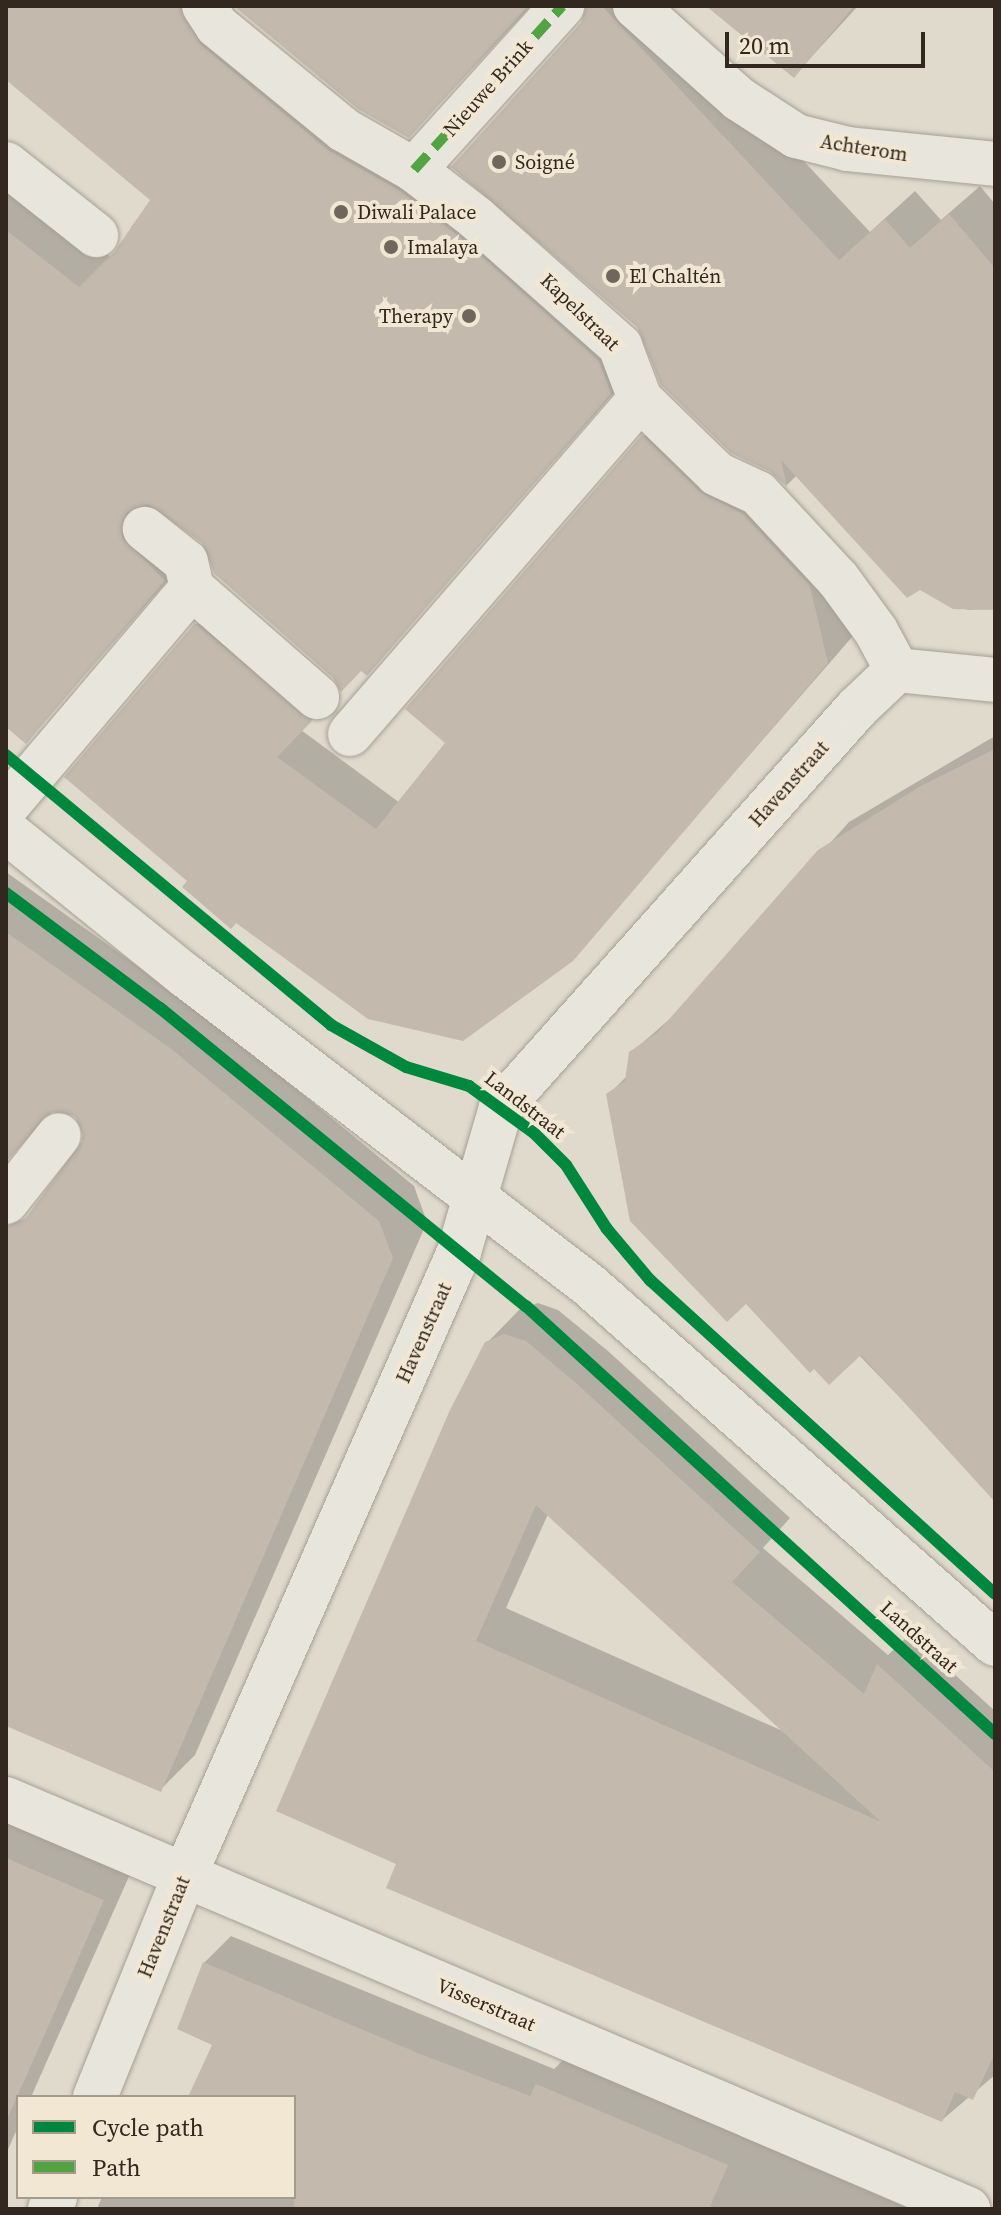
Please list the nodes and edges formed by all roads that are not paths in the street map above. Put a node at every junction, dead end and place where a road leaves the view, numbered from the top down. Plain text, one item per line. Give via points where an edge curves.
1 (204, 6) edge
2 (562, 6) edge
3 (635, 6) edge
4 (6, 164) edge
5 (995, 164) edge
6 (414, 170) junction
7 (96, 235) dead end
8 (640, 399) junction
9 (145, 529) dead end
10 (192, 588) junction
11 (897, 670) junction
12 (995, 680) edge
13 (317, 697) dead end
14 (350, 734) dead end
15 (6, 807) edge
16 (6, 831) edge
17 (59, 1135) dead end
18 (476, 1195) junction
19 (6, 1202) edge
20 (995, 1644) edge
21 (6, 1799) edge
22 (184, 1877) junction
23 (96, 2095) edge
24 (995, 2191) edge
25 (968, 2209) edge
26 (977, 2209) edge

1 - 6 street, Kapelstraat via 217,26 344,130
2 - 6 street, Nieuwe Brink
3 - 5 street, Achterom via 739,99 796,136 848,149
4 - 7 street
6 - 8 street, Kapelstraat via 620,346
8 - 11 street, Kapelstraat via 717,474 758,493 838,579
8 - 14 street
9 - 10 street via 186,562
10 - 13 street
10 - 15 street
11 - 12 street
11 - 18 street, Havenstraat via 857,708 501,1107
16 - 18 street via 186,976
17 - 19 street
18 - 20 street via 589,1285
18 - 22 street, Havenstraat via 459,1252
21 - 22 street, Visserstraat
22 - 23 street, Havenstraat
22 - 25 street, Visserstraat
24 - 26 street

